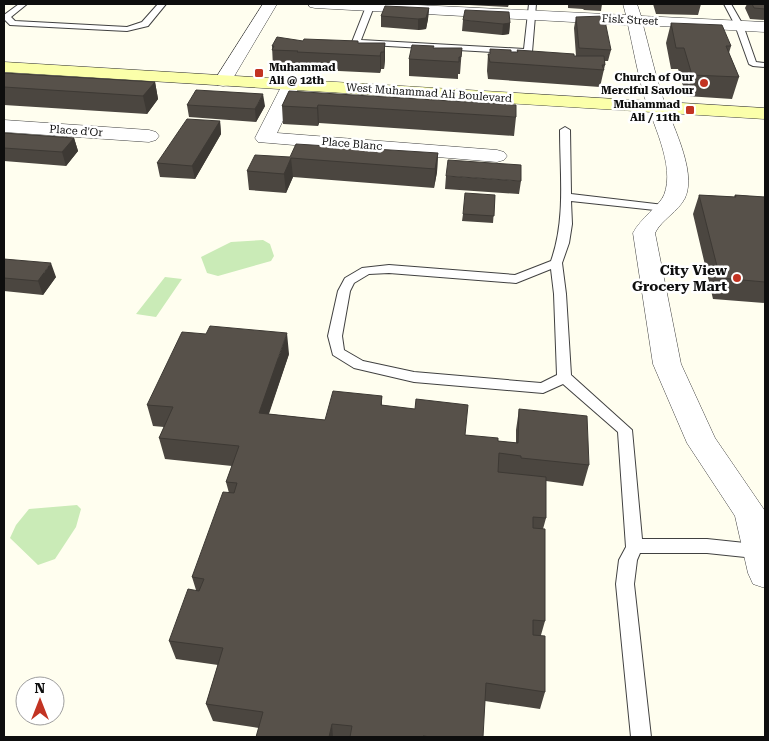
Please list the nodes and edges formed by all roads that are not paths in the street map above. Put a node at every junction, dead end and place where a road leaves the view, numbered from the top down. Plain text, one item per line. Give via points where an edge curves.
1 (23, 4) edge
2 (162, 4) edge
3 (270, 4) edge
4 (315, 4) edge
5 (727, 4) edge
6 (370, 5) edge
7 (532, 9) edge
8 (632, 12) edge
9 (739, 26) junction
10 (765, 27) edge
11 (765, 65) edge
12 (4, 67) edge
13 (223, 80) junction
14 (291, 85) junction
15 (656, 108) junction
16 (765, 114) edge
17 (4, 126) edge
18 (565, 130) dead end
19 (149, 136) dead end
20 (497, 156) dead end
21 (566, 197) junction
22 (664, 208) junction
23 (556, 263) junction
24 (564, 377) junction
25 (634, 547) junction
26 (764, 559) edge
27 (641, 737) edge

1 - 2 lane via 6,16 13,23 127,29 145,24
3 - 13 street
4 - 6 street, Fisk Street
5 - 9 lane
6 - 7 street, Fisk Street
6 - 7 lane via 356,42 528,52
7 - 8 street, Fisk Street
8 - 9 street, Fisk Street
8 - 15 street
9 - 10 street, Fisk Street
9 - 11 lane via 754,64
12 - 13 main road, West Muhammad Ali Boulevard
13 - 14 main road, West Muhammad Ali Boulevard
14 - 15 main road, West Muhammad Ali Boulevard
14 - 20 street, Place Blanc via 264,138
15 - 16 main road, West Muhammad Ali Boulevard
15 - 22 street via 665,125 678,184 674,198
17 - 19 street, Place d'Or
18 - 21 lane
21 - 22 lane
21 - 23 lane via 566,224
22 - 26 street via 644,233 667,364 702,443 750,513
23 - 24 lane
23 - 24 lane via 516,279 390,269 366,271 349,281 344,291 335,336 338,352 359,365 414,377 543,388
24 - 25 lane via 625,430
25 - 26 lane via 647,544 707,546
25 - 27 lane via 628,560 625,584

